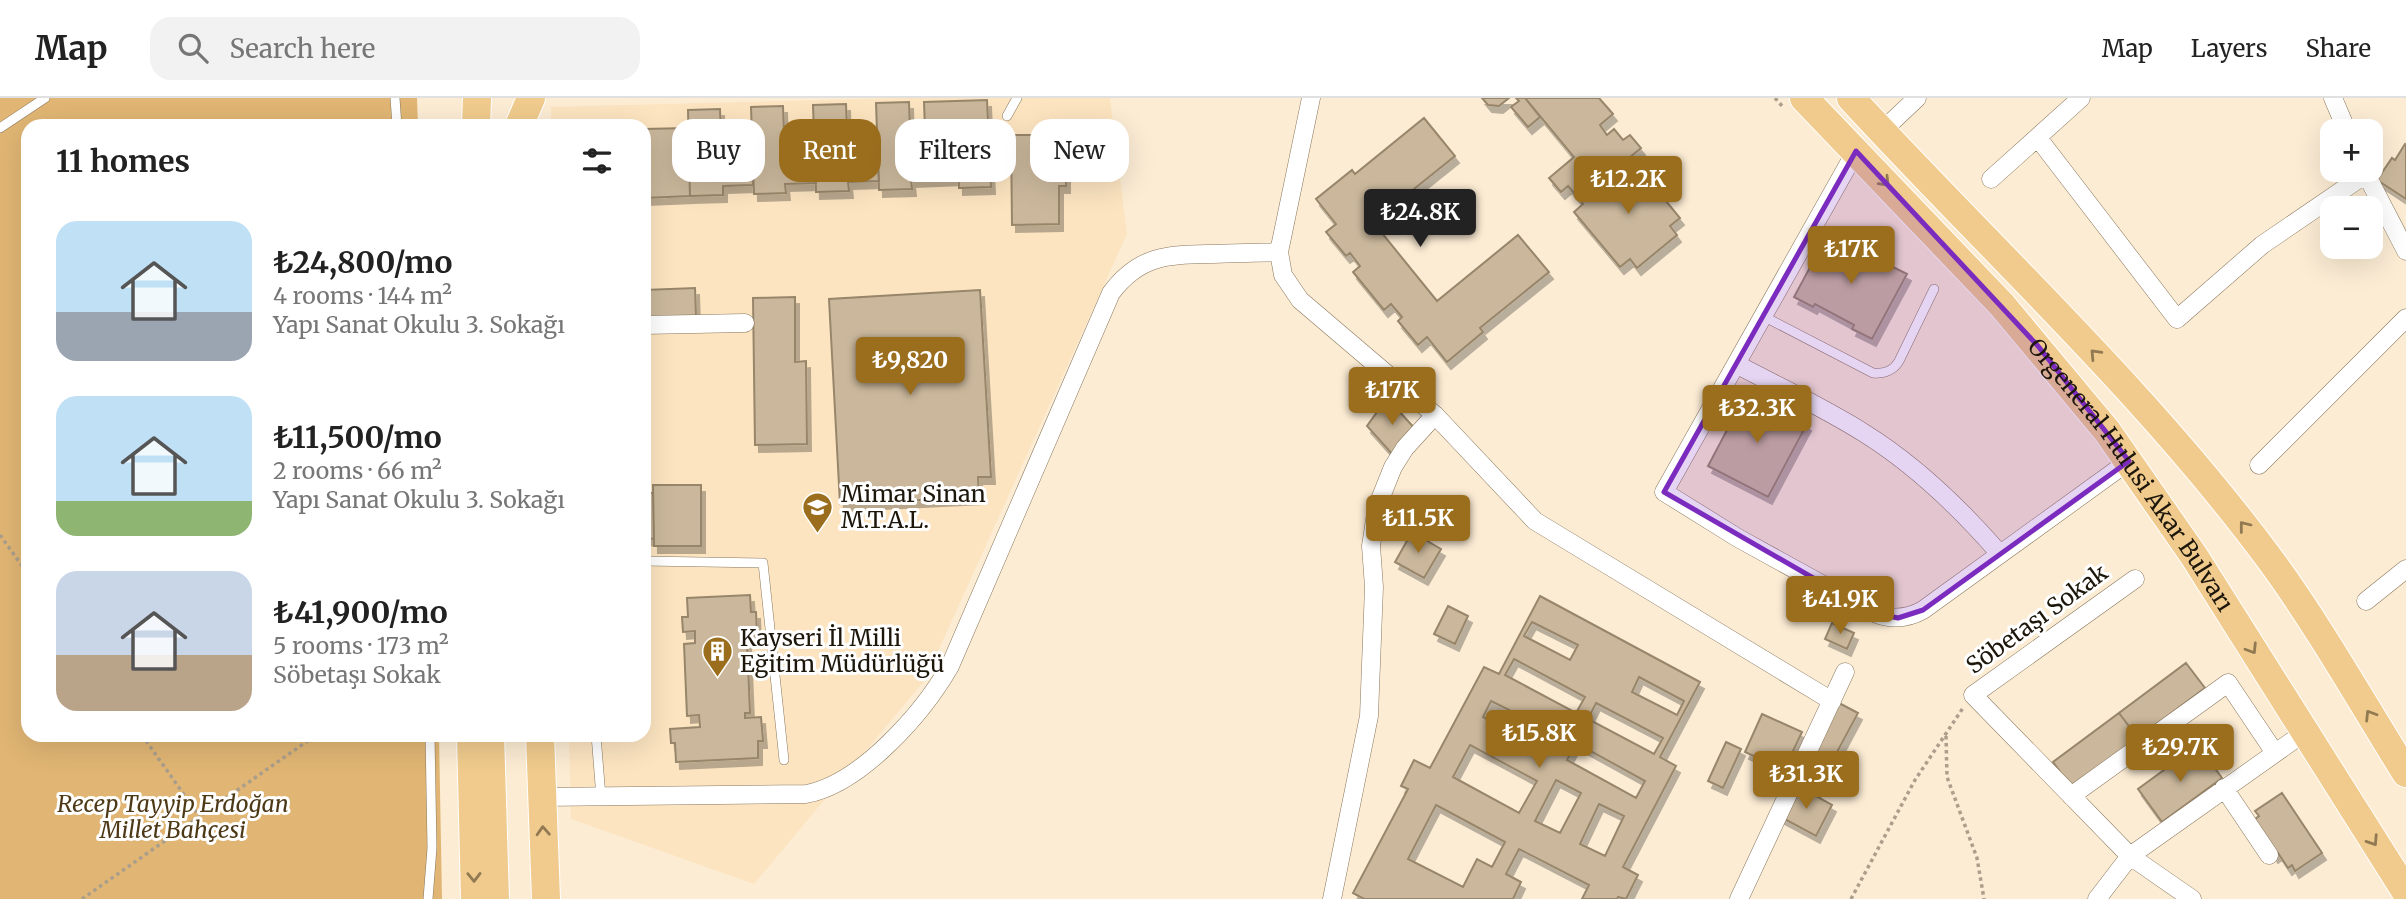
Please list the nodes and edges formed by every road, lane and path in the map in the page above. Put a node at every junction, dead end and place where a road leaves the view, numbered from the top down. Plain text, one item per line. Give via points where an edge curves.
1 (45, 98) edge
2 (395, 98) edge
3 (516, 98) edge
4 (531, 98) edge
5 (1017, 98) edge
6 (1311, 98) edge
7 (1804, 98) edge
8 (1851, 98) edge
9 (1867, 98) edge
10 (1917, 98) edge
11 (2081, 98) edge
12 (2333, 98) edge
13 (1007, 116) dead end
14 (396, 119) edge
15 (518, 119) edge
16 (521, 119) edge
17 (2342, 119) edge
18 (0, 128) edge
19 (1882, 131) junction
20 (2038, 138) junction
21 (1856, 151) junction
22 (1991, 179) dead end
23 (2351, 182) edge
24 (2370, 182) edge
25 (2406, 251) edge
26 (1279, 252) junction
27 (1934, 289) dead end
28 (1763, 317) junction
29 (2406, 318) edge
30 (745, 323) dead end
31 (651, 325) edge
32 (1736, 365) junction
33 (1435, 415) junction
34 (2129, 461) junction
35 (2259, 465) dead end
36 (0, 535) edge
37 (2000, 554) junction
38 (651, 561) edge
39 (21, 564) edge
40 (2406, 569) edge
41 (2135, 579) dead end
42 (2366, 601) dead end
43 (1845, 672) dead end
44 (1973, 695) junction
45 (1832, 701) junction
46 (2305, 732) junction
47 (1945, 734) junction
48 (147, 742) edge
49 (306, 742) edge
50 (430, 742) edge
51 (471, 742) edge
52 (490, 742) edge
53 (540, 742) edge
54 (597, 742) edge
55 (2275, 753) junction
56 (784, 760) dead end
57 (2406, 773) edge
58 (2224, 788) junction
59 (2071, 796) junction
60 (542, 797) junction
61 (601, 797) junction
62 (200, 816) junction
63 (2269, 855) dead end
64 (2130, 856) junction
65 (2406, 892) edge
66 (82, 899) edge
67 (428, 899) edge
68 (475, 899) edge
69 (495, 899) edge
70 (547, 899) edge
71 (1332, 899) edge
72 (1739, 899) edge
73 (1851, 899) edge
74 (1984, 899) edge
75 (2097, 899) edge
76 (2192, 899) edge

1 - 18 lane
2 - 14 lane
3 - 15 main road
4 - 16 main road
5 - 13 lane
6 - 26 street
7 - 21 main road, Orgeneral Hulusi Akar Bulvarı
8 - 19 main road, Orgeneral Hulusi Akar Bulvarı
9 - 19 main road
10 - 19 street
11 - 20 street
12 - 17 street
57 -> 19 main road, Orgeneral Hulusi Akar Bulvarı via 2305,609 2234,513 2082,340
20 - 22 street
20 - 23 street via 2177,319 2262,244
21 - 28 street
21 -> 34 main road, Orgeneral Hulusi Akar Bulvarı via 2038,345
24 - 25 street
26 - 33 street via 1283,275 1300,300
26 - 61 street via 1168,255 1136,267 1118,283 950,666 915,717 853,774 832,788 806,794
27 - 28 lane via 1896,366 1880,374
28 - 32 street
29 - 35 street
30 - 31 street
32 - 37 street via 1839,418 1891,451 1956,506
32 - 37 street via 1664,492 1749,545 1890,618 1923,610
33 - 45 street via 1535,521
33 - 71 street via 1405,448 1377,506 1371,547 1369,716
34 - 37 street
34 -> 46 main road, Orgeneral Hulusi Akar Bulvarı
36 - 39 path
38 - 56 lane via 763,563
40 - 42 street
41 - 44 street, Söbetaşı Sokak
43 - 45 street
44 - 47 path
44 - 59 street, Söbetaşı Sokak
45 - 72 street
46 - 55 street
46 -> 65 main road, Orgeneral Hulusi Akar Bulvarı
47 - 73 path
47 - 74 path via 1947,777 1977,858
48 - 62 path
49 - 62 path
50 - 67 lane
51 -> 68 main road
52 - 69 main road
53 - 60 main road
54 - 61 lane
55 - 58 street
55 - 59 street via 2228,683
58 - 63 street
58 - 64 street
59 - 64 street, Söbetaşı Sokak
60 - 61 street
70 -> 60 main road
62 - 66 path
64 - 75 street
64 - 76 street, Söbetaşı Sokak

